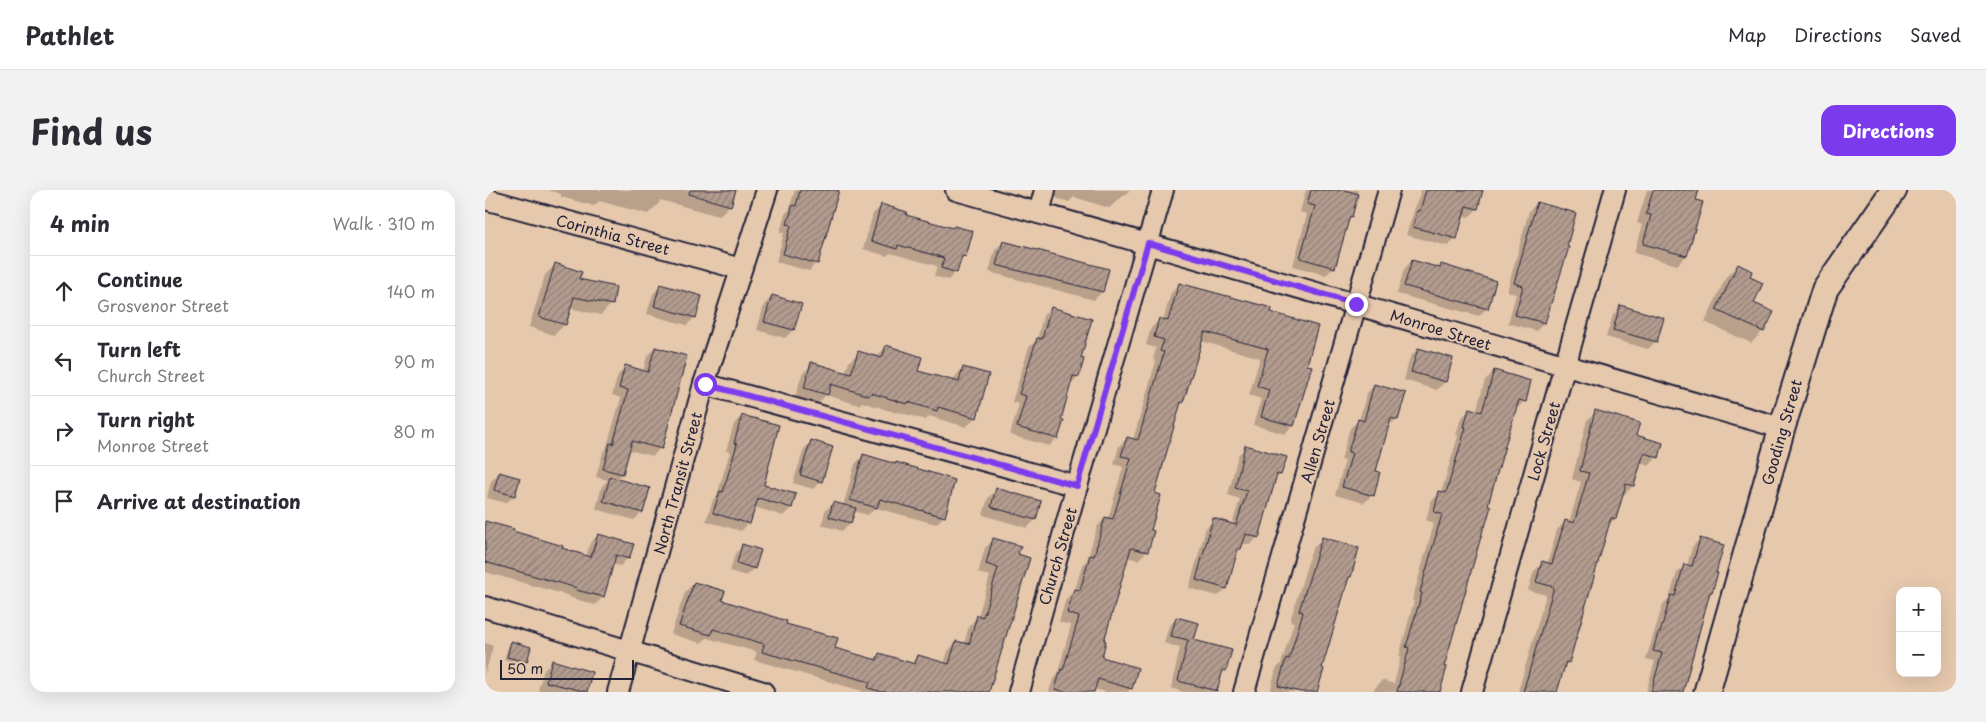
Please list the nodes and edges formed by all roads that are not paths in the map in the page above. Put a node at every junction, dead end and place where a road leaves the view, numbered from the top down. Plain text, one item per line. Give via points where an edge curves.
1 (767, 190) edge
2 (956, 190) edge
3 (1045, 190) edge
4 (1163, 190) edge
5 (1389, 190) edge
6 (1615, 190) edge
7 (1893, 190) edge
8 (485, 199) edge
9 (1039, 213) junction
10 (1148, 243) junction
11 (741, 269) junction
12 (1356, 304) junction
13 (1564, 366) junction
14 (705, 384) junction
15 (1782, 428) junction
16 (1077, 486) junction
17 (485, 607) edge
18 (631, 651) junction
19 (618, 692) edge
20 (763, 692) edge
21 (1019, 692) edge
22 (1244, 692) edge
23 (1472, 692) edge
24 (1707, 692) edge

1 - 11 street, North Transit Street
2 - 9 street, Monroe Street
3 - 9 street
4 - 10 street, Church Street
5 - 12 street, Allen Street
6 - 13 street, Lock Street
7 - 15 street, Gooding Street via 1825,289
8 - 11 street, Corinthia Street
9 - 10 street, Monroe Street
10 - 12 street, Monroe Street
10 - 16 street, Church Street
11 - 14 street, North Transit Street
12 - 13 street, Monroe Street
12 - 22 street, Allen Street
13 - 15 street, Monroe Street
13 - 23 street, Lock Street
14 - 16 street
14 - 18 street, North Transit Street
15 - 24 street, Gooding Street
16 - 21 street, Church Street
17 - 18 street
18 - 19 street, North Transit Street
18 - 20 street

